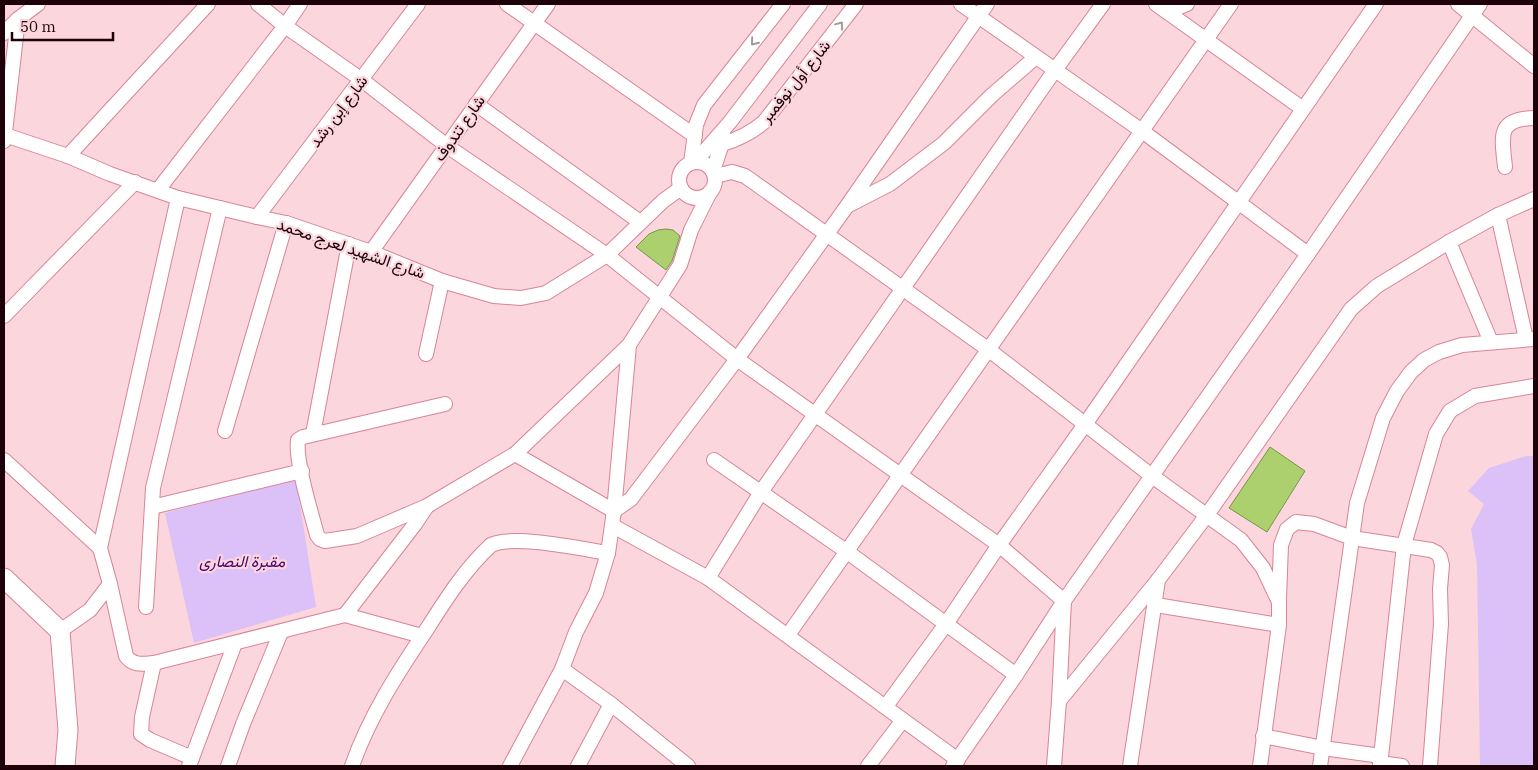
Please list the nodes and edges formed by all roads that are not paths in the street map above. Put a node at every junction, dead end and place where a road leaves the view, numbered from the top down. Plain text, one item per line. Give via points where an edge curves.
1 (38, 4) edge
2 (208, 4) edge
3 (258, 4) edge
4 (300, 4) edge
5 (418, 4) edge
6 (508, 4) edge
7 (548, 4) edge
8 (784, 4) edge
9 (820, 4) edge
10 (856, 4) edge
11 (961, 4) edge
12 (987, 4) edge
13 (1103, 4) edge
14 (1187, 4) edge
15 (1231, 4) edge
16 (1376, 4) edge
17 (1458, 4) edge
18 (1162, 8) edge
19 (1476, 9) edge
20 (978, 16) junction
21 (18, 19) junction
22 (534, 24) junction
23 (285, 26) junction
24 (4, 33) edge
25 (1207, 39) junction
26 (1036, 57) junction
27 (1534, 66) edge
28 (1055, 70) junction
29 (362, 80) junction
30 (476, 104) junction
31 (1304, 109) junction
32 (1534, 118) edge
33 (730, 122) junction
34 (1142, 131) junction
35 (695, 136) junction
36 (4, 138) edge
37 (722, 144) junction
38 (447, 146) junction
39 (68, 156) junction
40 (693, 162) junction
41 (1505, 167) dead end
42 (714, 173) junction
43 (135, 182) junction
44 (158, 190) junction
45 (682, 190) junction
46 (710, 192) junction
47 (178, 198) junction
48 (1534, 199) edge
49 (1238, 202) junction
50 (847, 206) junction
51 (220, 208) junction
52 (1498, 215) junction
53 (257, 218) junction
54 (286, 222) junction
55 (640, 222) junction
56 (692, 230) junction
57 (826, 234) junction
58 (1449, 242) junction
59 (349, 244) junction
60 (371, 252) junction
61 (1308, 254) junction
62 (607, 255) junction
63 (442, 281) junction
64 (904, 288) junction
65 (661, 296) junction
66 (4, 316) edge
67 (1530, 339) edge
68 (1491, 342) junction
69 (629, 345) junction
70 (989, 350) junction
71 (426, 354) dead end
72 (737, 359) junction
73 (1534, 386) edge
74 (445, 404) dead end
75 (815, 414) junction
76 (1086, 423) junction
77 (225, 431) dead end
78 (313, 434) junction
79 (515, 454) junction
80 (4, 460) edge
81 (714, 460) dead end
82 (302, 471) junction
83 (899, 475) junction
84 (1152, 476) junction
85 (760, 492) junction
86 (426, 506) junction
87 (152, 507) junction
88 (614, 511) junction
89 (1207, 515) junction
90 (613, 526) junction
91 (1352, 538) junction
92 (999, 545) junction
93 (1404, 545) junction
94 (100, 548) junction
95 (846, 551) junction
96 (608, 553) junction
97 (4, 578) edge
98 (708, 578) junction
99 (1158, 580) junction
100 (110, 584) junction
101 (1064, 601) junction
102 (1279, 602) junction
103 (1156, 605) junction
104 (146, 607) dead end
105 (345, 615) junction
106 (946, 624) junction
107 (1279, 624) junction
108 (60, 631) junction
109 (281, 632) junction
110 (788, 635) junction
111 (422, 636) junction
112 (235, 643) junction
113 (154, 663) junction
114 (562, 669) junction
115 (1016, 675) junction
116 (1059, 701) junction
117 (611, 704) junction
118 (886, 706) junction
119 (903, 720) junction
120 (1263, 736) junction
121 (1323, 748) junction
122 (190, 762) edge
123 (1380, 762) edge
124 (956, 763) edge
125 (65, 766) edge
126 (228, 766) edge
127 (352, 766) edge
128 (510, 766) edge
129 (578, 766) edge
130 (688, 766) edge
131 (868, 766) edge
132 (1054, 766) edge
133 (1130, 766) edge
134 (1260, 766) edge
135 (1320, 766) edge
136 (1402, 766) edge
137 (1430, 766) edge

1 - 21 street
2 - 39 street
3 - 23 street
4 - 23 street
5 - 29 street, شارع إبن رشد
6 - 22 street
7 - 22 street, شارع تندوف
8 -> 35 street via 704,105
9 - 33 street, شارع أول نوفمبر
37 -> 10 street, شارع أول نوفمبر via 752,132 764,122
11 - 20 street
12 - 20 street
13 - 28 street
14 - 18 street
15 - 25 street
16 - 31 street
17 - 19 street
18 - 25 street
19 - 27 street
19 - 61 street
20 - 26 street
20 - 50 street
21 - 24 street
21 - 36 street
22 - 30 street, شارع تندوف
22 - 35 street
23 - 29 street
23 - 44 street
25 - 31 street
25 - 34 street
26 - 28 street
26 - 50 street via 944,143 890,184
28 - 34 street
28 - 64 street
29 - 38 street
29 - 53 street, شارع إبن رشد
30 - 38 street, شارع تندوف
30 - 55 street
31 - 49 street
32 - 41 street via 1506,126 1503,133
33 - 37 street, شارع أول نوفمبر
33 - 40 street, شارع أول نوفمبر
34 - 49 street
34 - 70 street
35 - 40 street
36 - 39 street, شارع الشهيد لعرج محمد
37 - 42 street, شارع أول نوفمبر
38 - 60 street, شارع تندوف
38 - 62 street
39 - 43 street, شارع الشهيد لعرج محمد
40 - 42 street via 705,164
40 - 45 street via 680,173
42 - 46 street
42 - 57 street via 741,174
43 - 44 street, شارع الشهيد لعرج محمد
43 - 66 street
44 - 47 street, شارع الشهيد لعرج محمد
45 - 46 street via 694,197
45 - 55 street, شارع الشهيد لعرج محمد via 663,200
45 - 56 street via 690,211
46 - 56 street
47 - 51 street, شارع الشهيد لعرج محمد
47 - 94 street
48 - 52 street
49 - 61 street
49 - 76 street
50 - 57 street
51 - 53 street, شارع الشهيد لعرج محمد
51 - 87 street via 159,455
52 - 58 street
52 - 67 street
53 - 54 street, شارع الشهيد لعرج محمد
54 - 59 street, شارع الشهيد لعرج محمد
54 - 77 street
55 - 62 street, شارع الشهيد لعرج محمد
56 - 65 street via 680,265
57 - 64 street
57 - 72 street
58 - 68 street
58 - 89 street via 1377,286 1351,309
59 - 60 street, شارع الشهيد لعرج محمد
59 - 78 street
60 - 63 street, شارع الشهيد لعرج محمد
61 - 84 street
62 - 63 street, شارع الشهيد لعرج محمد via 546,293 522,298 494,296
62 - 65 street
63 - 71 street
64 - 70 street
64 - 75 street
65 - 69 street
65 - 72 street
67 - 68 street
68 - 91 street via 1462,345 1439,352 1411,372 1397,391 1374,446 1357,502
69 - 79 street
69 - 88 street
70 - 76 street
70 - 83 street
72 - 75 street
72 - 88 street via 631,498
73 - 93 street via 1475,396 1450,410 1436,434
74 - 78 street
75 - 83 street
75 - 85 street
76 - 84 street
76 - 92 street
78 - 82 street via 298,440
79 - 86 street
79 - 88 street
80 - 94 street
81 - 85 street
82 - 86 street via 317,535 325,541 357,536
82 - 87 street
83 - 92 street
83 - 95 street
84 - 89 street
84 - 101 street
85 - 95 street
85 - 98 street
86 - 105 street
87 - 104 street
88 - 90 street
89 - 99 street
89 - 102 street via 1241,540 1263,568
90 - 96 street
90 - 98 street
91 - 93 street
91 - 102 street via 1302,522 1296,522 1287,529 1281,545
91 - 121 street
92 - 101 street
92 - 106 street
93 - 123 street
93 - 137 street via 1437,553 1442,565 1439,667
94 - 100 street
95 - 106 street
95 - 110 street
96 - 111 street via 498,541 482,553 458,581
96 - 114 street via 596,593
97 - 108 street
98 - 110 street
99 - 103 street
99 - 116 street
100 - 108 street via 90,610
100 - 113 street via 126,656 141,665
101 - 115 street
101 - 116 street
102 - 107 street
103 - 107 street
103 - 133 street
105 - 109 street
105 - 111 street
106 - 115 street
106 - 118 street
107 - 120 street
108 - 125 street via 68,730
109 - 112 street
109 - 126 street
110 - 118 street
111 - 127 street via 387,692
112 - 113 street
112 - 122 street
113 - 122 street via 142,717 142,734
114 - 117 street
114 - 128 street
115 - 124 street
116 - 132 street
117 - 129 street
117 - 130 street
118 - 119 street
119 - 124 street
119 - 131 street
120 - 121 street
120 - 134 street
121 - 123 street
121 - 135 street
123 - 136 street

